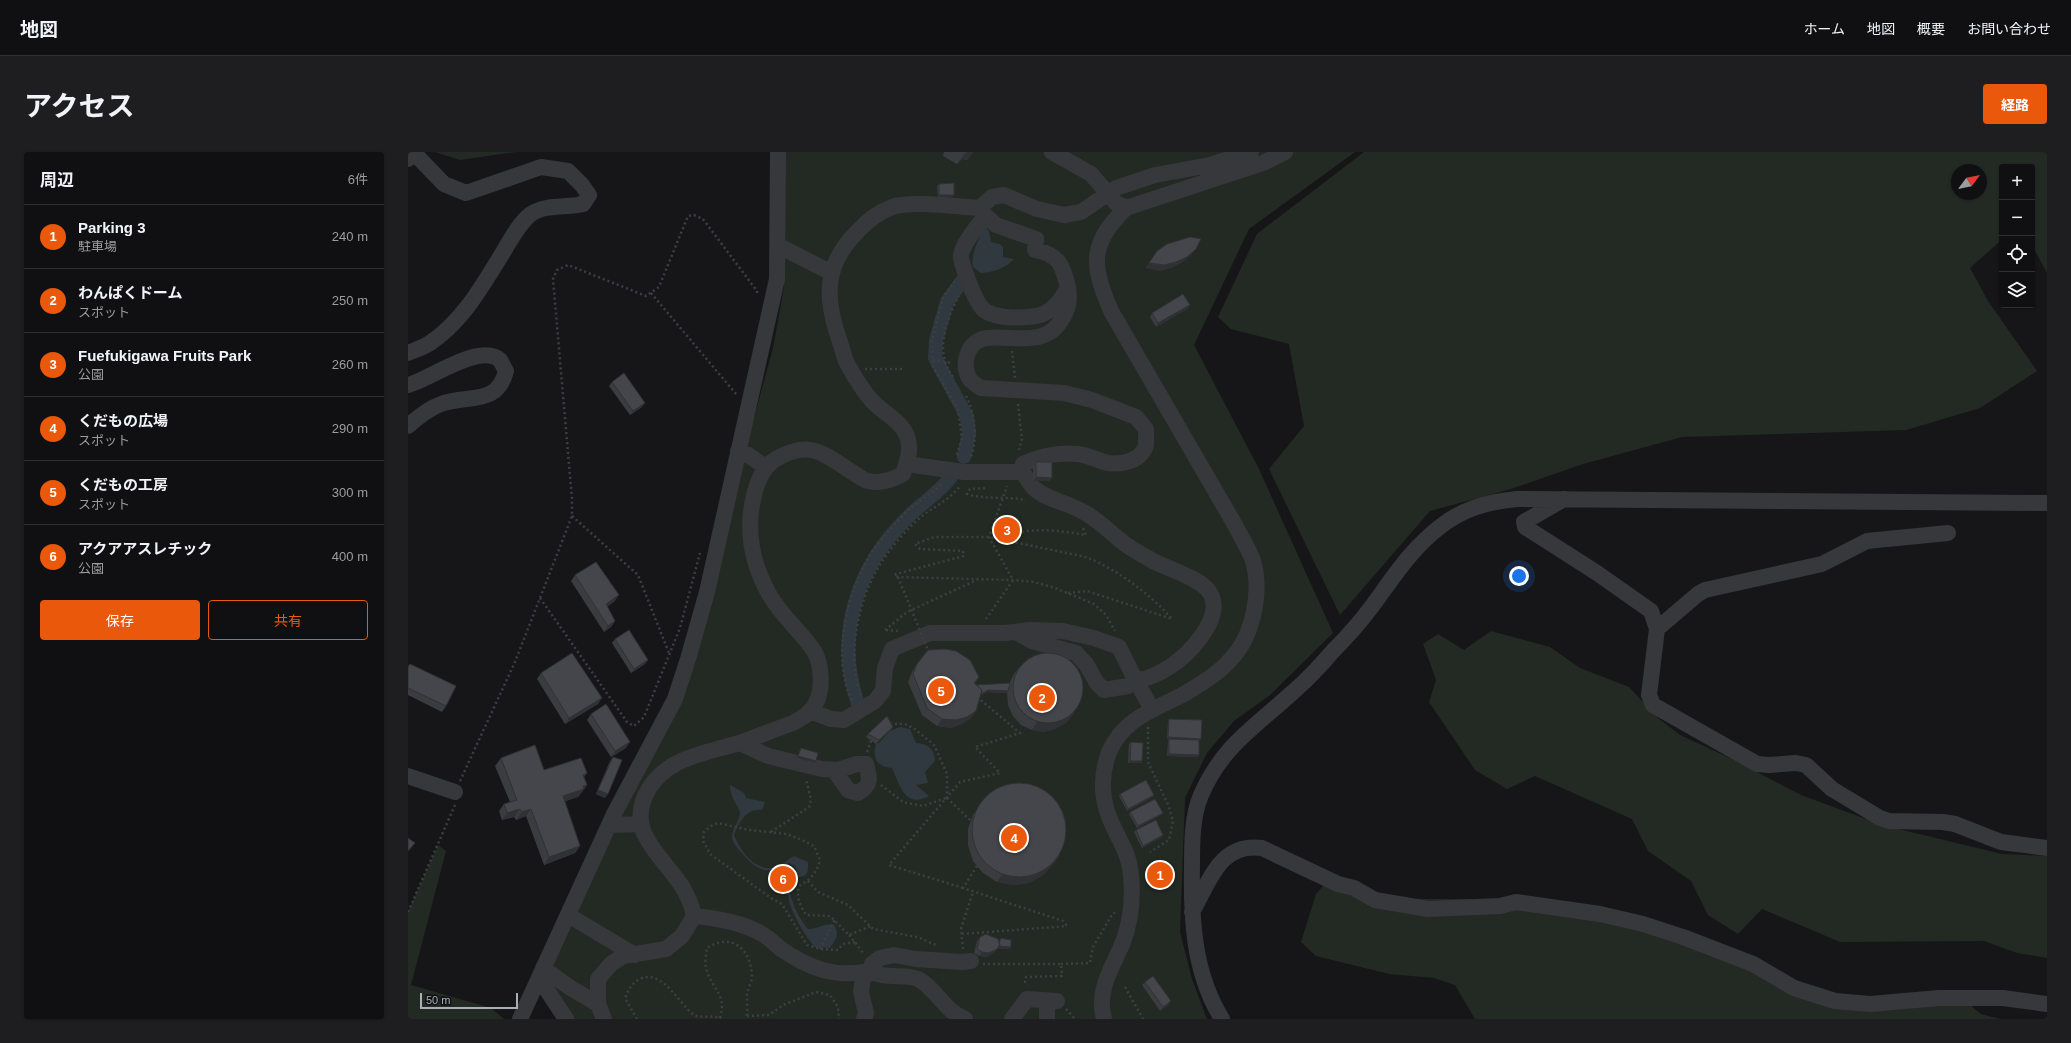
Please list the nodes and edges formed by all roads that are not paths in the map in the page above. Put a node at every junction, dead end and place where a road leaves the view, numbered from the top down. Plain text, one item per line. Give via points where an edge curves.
1 (778, 152) edge
2 (1052, 152) edge
3 (1251, 152) edge
4 (1285, 152) edge
5 (408, 159) edge
6 (1108, 192) junction
7 (1126, 208) junction
8 (980, 214) junction
9 (779, 246) junction
10 (832, 273) junction
11 (1069, 292) junction
12 (408, 353) edge
13 (408, 385) edge
14 (408, 426) edge
15 (738, 451) junction
16 (906, 464) junction
17 (766, 467) junction
18 (1014, 476) junction
19 (1566, 498) junction
20 (2047, 503) edge
21 (1948, 533) dead end
22 (1657, 629) junction
23 (1016, 632) junction
24 (1136, 681) junction
25 (810, 711) junction
26 (1148, 711) junction
27 (740, 743) junction
28 (834, 770) junction
29 (408, 776) edge
30 (455, 792) road end
31 (641, 824) junction
32 (609, 825) junction
33 (2047, 848) edge
34 (1191, 913) junction
35 (568, 915) junction
36 (694, 916) junction
37 (635, 954) junction
38 (976, 962) road end
39 (870, 971) junction
40 (541, 973) junction
41 (598, 1004) junction
42 (2047, 1004) edge
43 (520, 1019) edge
44 (566, 1019) edge
45 (604, 1019) edge
46 (864, 1019) edge
47 (965, 1019) edge
48 (1012, 1019) edge
49 (1047, 1019) edge
50 (1104, 1019) edge
51 (1222, 1019) edge

1 - 9 street
2 - 6 street via 1091,174
3 - 6 street via 1210,165 1155,175
4 - 7 street via 1263,162
5 - 12 street via 414,153 444,184 466,193 541,167 568,171 588,195 584,204 543,208 530,215 513,236 472,302 450,327 430,344
6 - 7 street via 1116,203
6 - 8 street via 1081,212 1064,216 1037,209 1004,195 992,196
7 - 26 street via 1110,224 1101,240 1097,252 1099,282 1112,311 1236,525 1253,561 1256,589 1253,616 1246,637 1231,660 1205,681
8 - 10 street via 907,205 893,206 873,218 846,243
8 - 11 street via 996,225 1036,239 1035,250 1044,251 1059,260
8 - 11 street via 961,252 961,262 972,291 983,309 991,314 1006,317 1029,317 1046,313
9 - 10 street
9 - 15 street via 778,279
10 - 16 street via 830,306 833,326 849,367 863,391 900,425 907,437 910,449
11 - 18 street via 1064,317 1052,332 1035,338 988,338 978,341 967,354 967,373 970,380 981,388 1064,393 1111,406 1136,417 1146,429 1145,447 1138,456 1118,464 1090,456 1061,454 1024,464
13 - 14 street via 472,357 490,355 500,360 506,371 503,384 491,395 440,404
15 - 17 street via 748,454
15 - 32 street via 707,592 674,699
16 - 17 street via 903,474 880,482 867,481 834,459 816,451 800,450 787,453
16 - 18 street
17 - 25 street via 754,494 751,510 751,544 769,594 785,619 814,652 820,672 820,689
18 - 24 street via 1049,498 1076,507 1136,551 1208,589 1214,605 1212,618 1198,642 1165,670 1150,678
19 - 20 street
19 - 22 street via 1524,522 1525,527 1597,572 1651,611
19 - 34 street via 1493,501 1465,510 1442,525 1417,546 1373,605 1333,652 1293,692 1231,746 1204,789 1196,817 1192,846
21 - 22 street via 1867,541 1817,566 1705,590
22 - 33 street via 1649,695 1654,705 1750,761 1769,765 1806,765 1832,789 1889,821 1949,823 2001,842
23 - 24 street via 1063,631 1119,647
23 - 24 street via 1032,641 1076,653 1104,690 1128,686
23 - 25 street via 930,633 892,649 883,691 875,700 844,720 832,719
24 - 26 street
25 - 27 street via 793,723
26 - 50 street via 1121,734 1110,752 1104,769 1103,787 1107,812 1127,854 1131,875 1131,912 1123,941 1104,987
27 - 28 street via 768,756
27 - 31 street via 668,766 652,782 646,794 642,804
28 - 28 street via 857,764 867,768 869,782 866,788 858,793 848,790
29 - 30 street
31 - 32 street
31 - 36 street via 657,855 683,886
32 - 35 street
34 - 42 street via 1225,856 1236,849 1253,847 1262,848 1338,884 1354,888 1375,900 1428,909 1500,906 1516,902 1600,914 1643,924 1753,964 1794,988 1835,1001 1870,1004 1939,998 2003,998
34 - 51 street via 1197,957 1207,989
35 - 37 street
35 - 40 street
36 - 37 street via 682,936 666,949
36 - 39 street via 724,920 761,934 802,961 828,972 850,975
37 - 41 street via 623,956 611,964 598,979
38 - 39 street via 916,959 894,955 880,958 872,964
39 - 46 street via 863,978 862,992 866,1013
39 - 47 street via 897,978 916,978 927,984 952,1011
40 - 41 street
40 - 43 street
40 - 44 street
41 - 45 street
48 - 49 street via 1027,999 1052,1001

